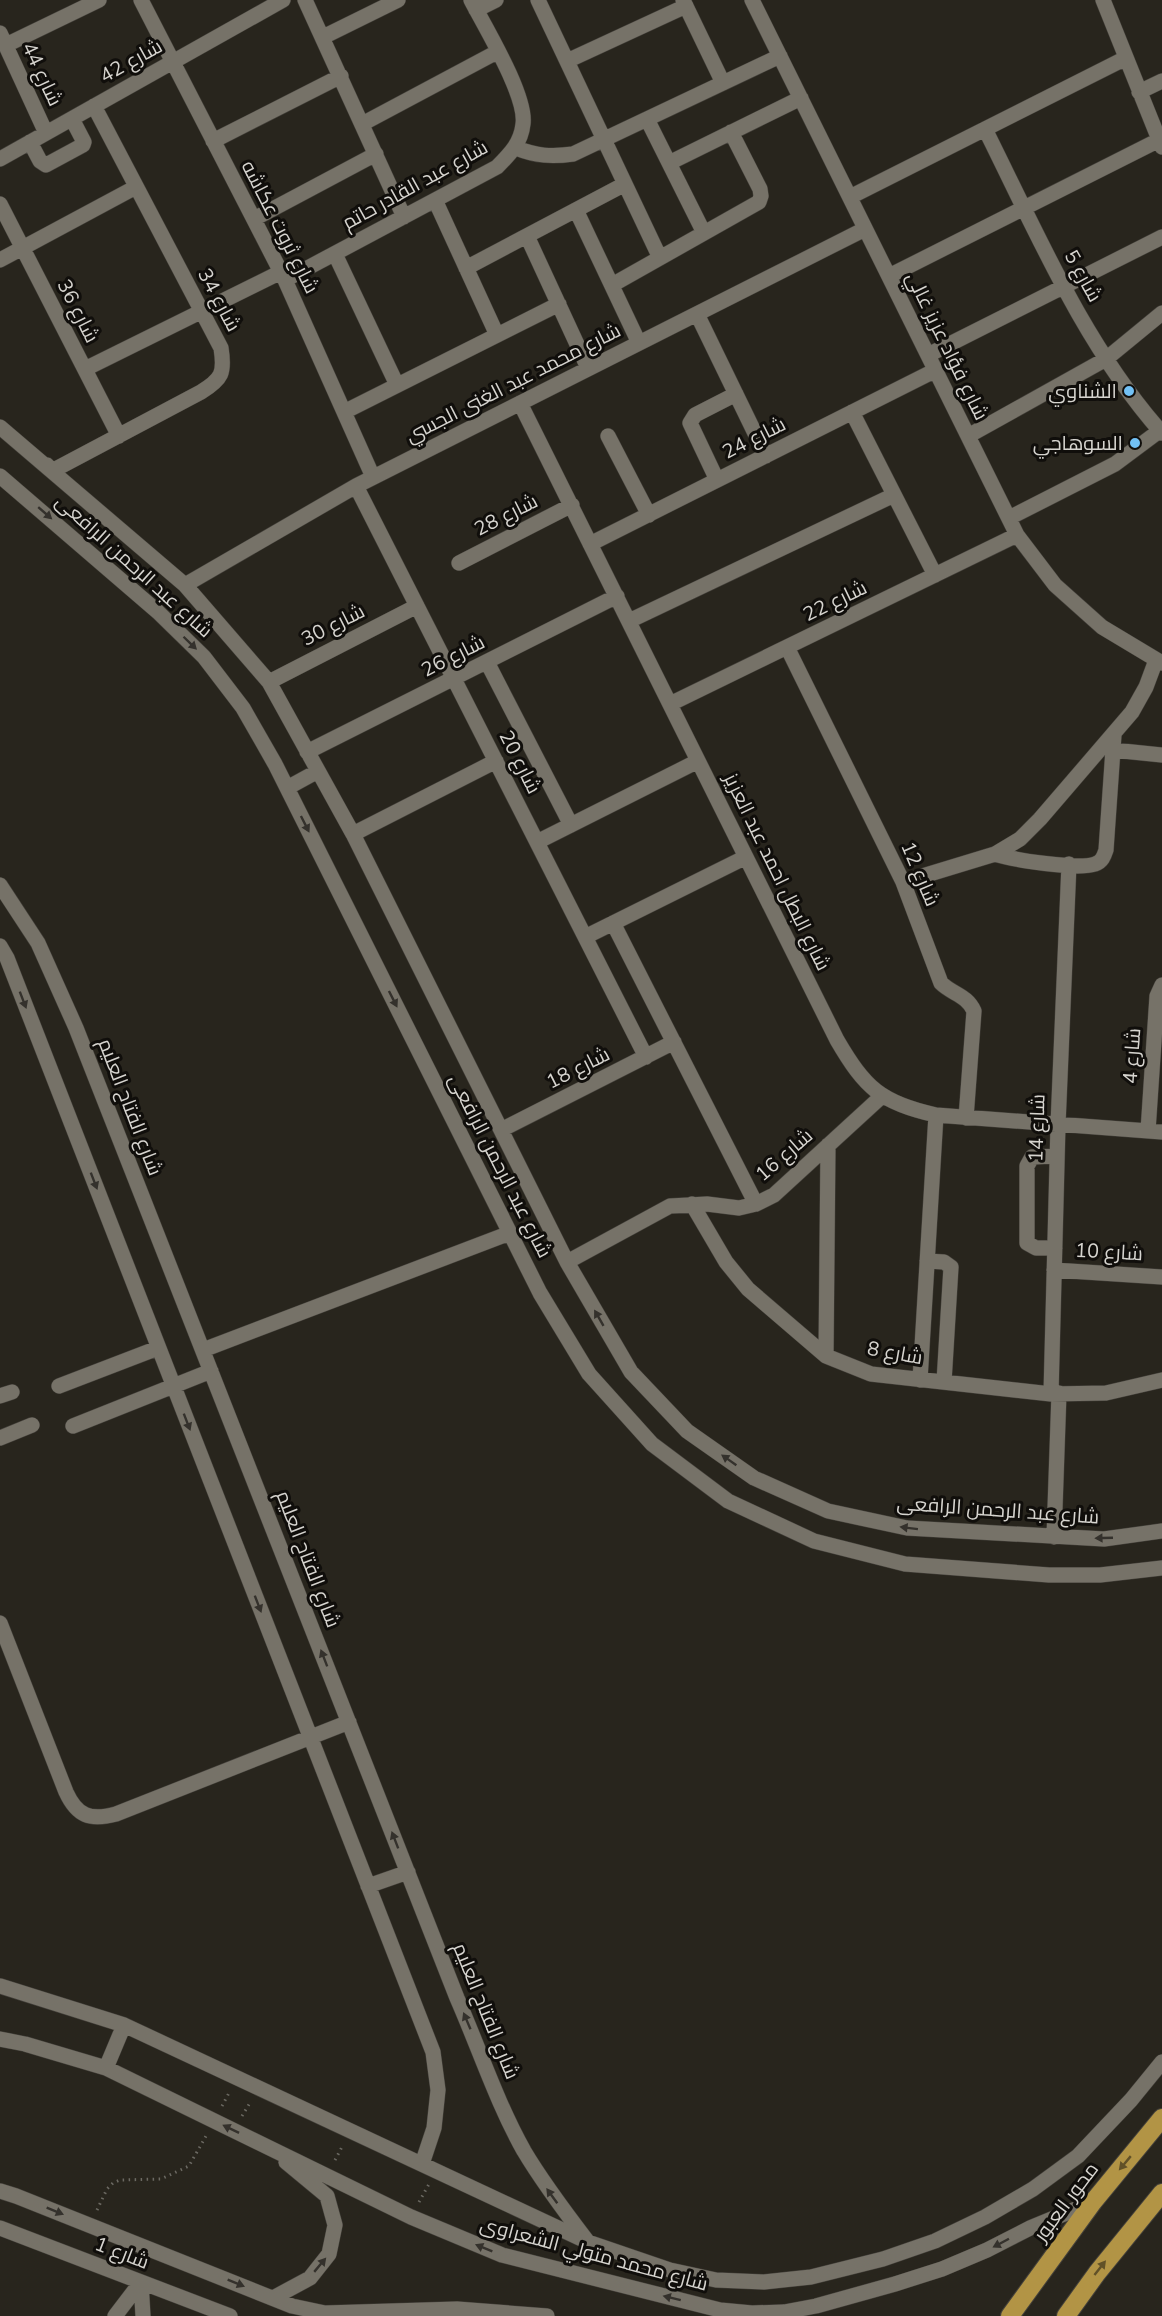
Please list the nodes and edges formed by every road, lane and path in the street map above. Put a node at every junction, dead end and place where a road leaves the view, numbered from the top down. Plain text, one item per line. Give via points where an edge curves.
1 (99, 0) edge
2 (141, 0) edge
3 (283, 0) edge
4 (305, 0) edge
5 (398, 0) edge
6 (496, 0) edge
7 (538, 0) edge
8 (752, 0) edge
9 (1108, 1) edge
10 (685, 3) edge
11 (474, 5) edge
12 (323, 37) junction
13 (3, 39) edge
14 (497, 52) junction
15 (780, 56) junction
16 (1126, 58) junction
17 (567, 61) junction
18 (173, 62) junction
19 (341, 76) junction
20 (1162, 81) edge
21 (723, 83) junction
22 (1139, 92) junction
23 (801, 98) junction
24 (94, 106) junction
25 (72, 118) junction
26 (647, 119) junction
27 (362, 124) junction
28 (985, 129) junction
29 (731, 132) junction
30 (46, 133) junction
31 (604, 140) junction
32 (213, 141) junction
33 (30, 142) junction
34 (1160, 143) edge
35 (516, 148) junction
36 (376, 154) junction
37 (0, 159) edge
38 (669, 163) junction
39 (625, 184) junction
40 (136, 187) junction
41 (850, 197) junction
42 (435, 200) junction
43 (0, 204) edge
44 (1024, 208) junction
45 (576, 210) junction
46 (404, 217) junction
47 (254, 219) junction
48 (865, 229) junction
49 (704, 233) junction
50 (527, 236) junction
51 (1162, 237) edge
52 (22, 248) junction
53 (335, 254) junction
54 (660, 258) junction
55 (0, 260) edge
56 (466, 268) junction
57 (283, 276) junction
58 (889, 276) junction
59 (612, 285) junction
60 (1064, 287) junction
61 (559, 304) junction
62 (201, 311) junction
63 (1162, 313) edge
64 (697, 314) junction
65 (497, 335) junction
66 (639, 343) junction
67 (928, 355) junction
68 (1106, 359) junction
69 (85, 369) junction
70 (588, 369) junction
71 (936, 370) junction
72 (397, 385) junction
73 (736, 394) junction
74 (520, 403) junction
75 (344, 412) junction
76 (852, 412) junction
77 (0, 415) edge
78 (0, 427) edge
79 (1161, 431) edge
80 (119, 436) junction
81 (608, 436) dead end
82 (968, 436) junction
83 (766, 456) junction
84 (52, 471) junction
85 (0, 476) edge
86 (373, 477) junction
87 (717, 480) junction
88 (356, 486) junction
89 (894, 495) junction
90 (572, 505) junction
91 (649, 515) junction
92 (1009, 518) junction
93 (1017, 535) junction
94 (590, 544) junction
95 (459, 563) dead end
96 (935, 575) junction
97 (185, 585) junction
98 (617, 597) junction
99 (417, 606) junction
100 (629, 621) junction
101 (787, 647) junction
102 (488, 662) junction
103 (1159, 662) edge
104 (454, 679) junction
105 (269, 682) junction
106 (670, 704) junction
107 (1114, 742) junction
108 (308, 752) junction
109 (1162, 755) edge
110 (496, 761) junction
111 (698, 761) junction
112 (318, 771) junction
113 (287, 788) junction
114 (571, 825) junction
115 (353, 834) junction
116 (537, 842) junction
117 (995, 854) junction
118 (746, 857) junction
119 (1069, 864) junction
120 (903, 882) junction
121 (0, 885) edge
122 (613, 923) junction
123 (585, 937) junction
124 (0, 946) edge
125 (1162, 985) edge
126 (674, 1042) junction
127 (646, 1057) junction
128 (882, 1096) junction
129 (936, 1115) junction
130 (966, 1118) junction
131 (1058, 1125) junction
132 (501, 1130) junction
133 (1155, 1131) edge
134 (828, 1145) junction
135 (1057, 1156) junction
136 (692, 1204) junction
137 (756, 1204) junction
138 (510, 1233) junction
139 (1055, 1248) junction
140 (927, 1261) junction
141 (567, 1262) junction
142 (1054, 1270) junction
143 (1162, 1277) edge
144 (158, 1348) junction
145 (203, 1350) junction
146 (826, 1356) junction
147 (211, 1371) junction
148 (920, 1380) junction
149 (1162, 1380) edge
150 (944, 1382) junction
151 (59, 1386) dead end
152 (174, 1386) junction
153 (1055, 1394) junction
154 (32, 1425) dead end
155 (73, 1426) dead end
156 (0, 1437) edge
157 (1162, 1531) edge
158 (1054, 1538) junction
159 (1162, 1568) edge
160 (0, 1623) edge
161 (349, 1722) junction
162 (310, 1737) junction
163 (408, 1872) junction
164 (368, 1886) junction
165 (0, 1986) edge
166 (124, 2025) junction
167 (0, 2039) edge
168 (1162, 2062) edge
169 (106, 2068) junction
170 (237, 2077) junction
171 (258, 2087) junction
172 (1162, 2118) edge
173 (214, 2121) junction
174 (234, 2131) junction
175 (351, 2131) junction
176 (267, 2146) junction
177 (422, 2164) junction
178 (436, 2171) junction
179 (326, 2175) junction
180 (0, 2191) edge
181 (1162, 2193) edge
182 (1092, 2202) junction
183 (521, 2211) junction
184 (411, 2217) junction
185 (90, 2225) junction
186 (0, 2228) edge
187 (588, 2242) junction
188 (502, 2255) junction
189 (141, 2282) junction
190 (273, 2298) junction
191 (403, 2314) edge
192 (115, 2316) edge
193 (143, 2316) edge
194 (230, 2316) edge
195 (547, 2316) edge
196 (1010, 2316) edge
197 (1066, 2316) edge

1 - 13 street
2 - 18 street, شارع ثروت عكاشه
3 - 18 street, شارع 42
4 - 12 street
5 - 12 street
6 - 11 street
7 - 17 street
8 - 15 street, شارع فؤاد عزيز غالي
9 - 16 street
10 - 17 street
10 - 21 street
11 - 14 street, شارع عبد القادر حاتم
12 - 19 street
13 - 30 street, شارع 44
14 - 27 street
14 - 35 street, شارع عبد القادر حاتم via 519,97 524,123
15 - 21 street
15 - 23 street, شارع فؤاد عزيز غالي
16 - 22 street
16 - 28 street
17 - 31 street
18 - 24 street, شارع 42
18 - 32 street, شارع ثروت عكاشه
19 - 27 street
19 - 32 street
20 - 22 street
21 - 26 street
22 - 34 street
23 - 29 street
23 - 41 street, شارع فؤاد عزيز غالي
24 - 25 street, شارع 42
24 - 40 street, شارع 34
25 - 30 street, شارع 42
25 - 33 street via 84,142 70,153 46,165
26 - 31 street
26 - 38 street
27 - 36 street
28 - 41 street
28 - 44 street, شارع 5
29 - 38 street
29 - 49 street via 761,196 754,206
30 - 33 street, شارع 42
31 - 35 street via 573,154 554,157
31 - 39 street
32 - 47 street, شارع ثروت عكاشه
33 - 37 street, شارع 42
34 - 44 street
35 - 42 street, شارع عبد القادر حاتم via 498,166
36 - 46 street
36 - 47 street
38 - 49 street
39 - 45 street
39 - 54 street
40 - 52 street
40 - 62 street, شارع 34
41 - 48 street, شارع فؤاد عزيز غالي
42 - 46 street, شارع عبد القادر حاتم
42 - 56 street
43 - 52 street, شارع 36
44 - 58 street
44 - 60 street, شارع 5
45 - 50 street
45 - 59 street
46 - 53 street, شارع عبد القادر حاتم
47 - 57 street, شارع ثروت عكاشه
48 - 58 street, شارع فؤاد عزيز غالي
48 - 64 street, شارع محمد عبد الغنى الجسي
49 - 54 street
50 - 56 street
50 - 61 street
51 - 60 street
52 - 55 street
52 - 69 street, شارع 36
53 - 57 street, شارع عبد القادر حاتم
53 - 72 street
54 - 59 street
56 - 65 street
57 - 62 street, شارع عبد القادر حاتم
57 - 75 street, شارع ثروت عكاشه
58 - 67 street, شارع فؤاد عزيز غالي
59 - 66 street
60 - 67 street
60 - 68 street, شارع 5
61 - 65 street
61 - 70 street
62 - 69 street, شارع عبد القادر حاتم
62 - 80 street, شارع 34 via 221,348 224,366 216,383
63 - 68 street
64 - 66 street, شارع محمد عبد الغنى الجسي
64 - 73 street
65 - 72 street
66 - 70 street, شارع محمد عبد الغنى الجسي
67 - 71 street, شارع فؤاد عزيز غالي
68 - 79 street, شارع 5
68 - 82 street
69 - 80 street, شارع 36
70 - 74 street, شارع محمد عبد الغنى الجسي
71 - 76 street, شارع 24
71 - 82 street, شارع فؤاد عزيز غالي
72 - 75 street
73 - 83 street
73 - 87 street via 691,418
74 - 86 street, شارع محمد عبد الغنى الجسي
74 - 90 street, شارع البطل احمد عبد العزيز
75 - 86 street, شارع ثروت عكاشه
76 - 83 street, شارع 24
76 - 89 street
77 - 84 street, شارع عبد الرحمن الرافعى
78 - 84 street, شارع عبد الرحمن الرافعى
79 - 92 street via 1115,464
80 - 84 street, شارع 34
81 - 91 street
82 - 92 street, شارع فؤاد عزيز غالي
83 - 87 street, شارع 24
84 - 97 street, شارع عبد الرحمن الرافعى
85 -> 113 street, شارع عبد الرحمن الرافعى via 158,612 204,657 243,708
86 - 88 street, شارع محمد عبد الغنى الجسي
87 - 91 street, شارع 24
88 - 97 street, شارع محمد عبد الغنى الجسي
88 - 99 street, شارع 20
89 - 96 street
89 - 100 street
90 - 94 street, شارع البطل احمد عبد العزيز
90 - 95 street, شارع 28
91 - 94 street, شارع 24
92 - 93 street, شارع فؤاد عزيز غالي
93 - 96 street, شارع 22
93 - 103 street, شارع فؤاد عزيز غالي via 1055,585 1102,627
94 - 98 street, شارع البطل احمد عبد العزيز
96 - 101 street, شارع 22
97 - 105 street, شارع عبد الرحمن الرافعى
98 - 100 street, شارع البطل احمد عبد العزيز
98 - 102 street, شارع 26
99 - 104 street, شارع 20
99 - 105 street, شارع 30
100 - 106 street, شارع البطل احمد عبد العزيز
101 - 106 street, شارع 22
101 - 120 street, شارع 12
102 - 104 street, شارع 26
102 - 114 street
103 - 107 street
104 - 108 street, شارع 26
104 - 110 street, شارع 20
105 - 108 street, شارع عبد الرحمن الرافعى
106 - 111 street, شارع البطل احمد عبد العزيز
107 - 109 street
107 - 117 street via 1020,839
107 - 119 street via 1103,858 1096,864
108 - 112 street, شارع عبد الرحمن الرافعى
110 - 115 street
110 - 116 street, شارع 20
111 - 114 street
111 - 118 street, شارع البطل احمد عبد العزيز
112 - 113 street
112 - 115 street, شارع عبد الرحمن الرافعى
113 -> 138 street, شارع عبد الرحمن الرافعى
114 - 116 street
115 - 132 street, شارع عبد الرحمن الرافعى
116 - 123 street, شارع 20
117 - 119 street via 1023,861
117 - 120 street
118 - 122 street
118 - 128 street, شارع البطل احمد عبد العزيز via 855,1071
119 - 131 street, شارع 14
120 - 130 street, شارع 12 via 941,983 948,991 966,998 974,1011
121 - 145 street, شارع الفتاح العليم via 38,942 76,1028
122 - 123 street
122 - 126 street
123 - 127 street, شارع 20
124 -> 144 street
125 - 133 street, شارع 4 via 1157,996
126 - 127 street, شارع 18
126 - 137 street
127 - 132 street, شارع 18
128 - 129 street, شارع البطل احمد عبد العزيز
128 - 134 street, شارع 16
129 - 130 street, شارع البطل احمد عبد العزيز
129 - 140 street
130 - 131 street, شارع البطل احمد عبد العزيز
131 - 133 street, شارع البطل احمد عبد العزيز
131 - 135 street, شارع 14
132 - 141 street, شارع عبد الرحمن الرافعى
134 - 137 street, شارع 16 via 774,1194
134 - 146 street
135 - 139 street, شارع 14
135 - 139 street via 1038,1155 1029,1160 1026,1202 1027,1243 1036,1248
136 - 137 street, شارع 16 via 739,1208
136 - 141 street, شارع 16 via 670,1206
136 - 146 street, شارع 8 via 736,1276
138 - 145 street
138 - 159 street, شارع عبد الرحمن الرافعى via 540,1293 589,1374 652,1444 728,1501 814,1541 905,1564 1049,1575 1100,1575
139 - 142 street, شارع 14
140 - 148 street
140 - 150 street via 944,1262 951,1267
158 -> 141 street, شارع عبد الرحمن الرافعى via 908,1528 828,1511 754,1478 687,1431 631,1372
142 - 143 street, شارع 10
142 - 153 street, شارع 14
144 - 151 street
144 - 152 street
145 - 147 street, شارع الفتاح العليم
146 - 148 street, شارع 8 via 872,1374
147 - 152 street
161 -> 147 street, شارع الفتاح العليم
148 - 150 street, شارع 8
149 - 153 street, شارع 8 via 1106,1393
150 - 153 street, شارع 8
152 - 155 street
152 -> 162 street
153 - 158 street, شارع 14
154 - 156 street
157 -> 158 street, شارع عبد الرحمن الرافعى via 1104,1539
160 - 162 street via 72,1806 85,1815 100,1818 116,1814
161 - 162 street
163 -> 161 street, شارع الفتاح العليم
162 - 164 street
163 - 164 street
187 -> 163 street, شارع الفتاح العليم via 548,2190 523,2148 457,1998
164 - 177 street via 433,2052 438,2090 434,2128
165 - 166 street
166 - 169 street
166 - 170 street
167 - 169 street, شارع محمد متولي الشعراوى
168 - 187 street via 1078,2156 1033,2189 935,2241 883,2259 811,2277 764,2282 716,2280 670,2270
169 - 173 street, شارع محمد متولي الشعراوى
170 - 171 street
170 - 173 path
171 - 174 path
171 - 175 street
172 -> 182 highway, محور العبور
174 -> 173 street, شارع محمد متولي الشعراوى
173 - 185 path via 189,2166 161,2179 113,2183
174 - 176 street, شارع محمد متولي الشعراوى
175 - 177 street
175 - 179 path
176 - 179 street, شارع محمد متولي الشعراوى
190 -> 176 street via 309,2278 329,2254 335,2225 327,2196
177 - 178 street
178 - 183 street
178 - 184 path
179 - 184 street, شارع محمد متولي الشعراوى
180 -> 185 street
197 -> 181 highway
182 -> 188 street, شارع محمد متولي الشعراوى via 942,2269 784,2312 720,2310
182 - 196 highway, محور العبور
183 - 187 street
183 - 188 path
188 -> 184 street, شارع محمد متولي الشعراوى
185 -> 190 street
186 - 189 street, شارع 1
189 - 192 street
189 - 193 street
189 - 194 street, شارع 1
190 - 191 street via 325,2313
191 - 195 street via 457,2309

